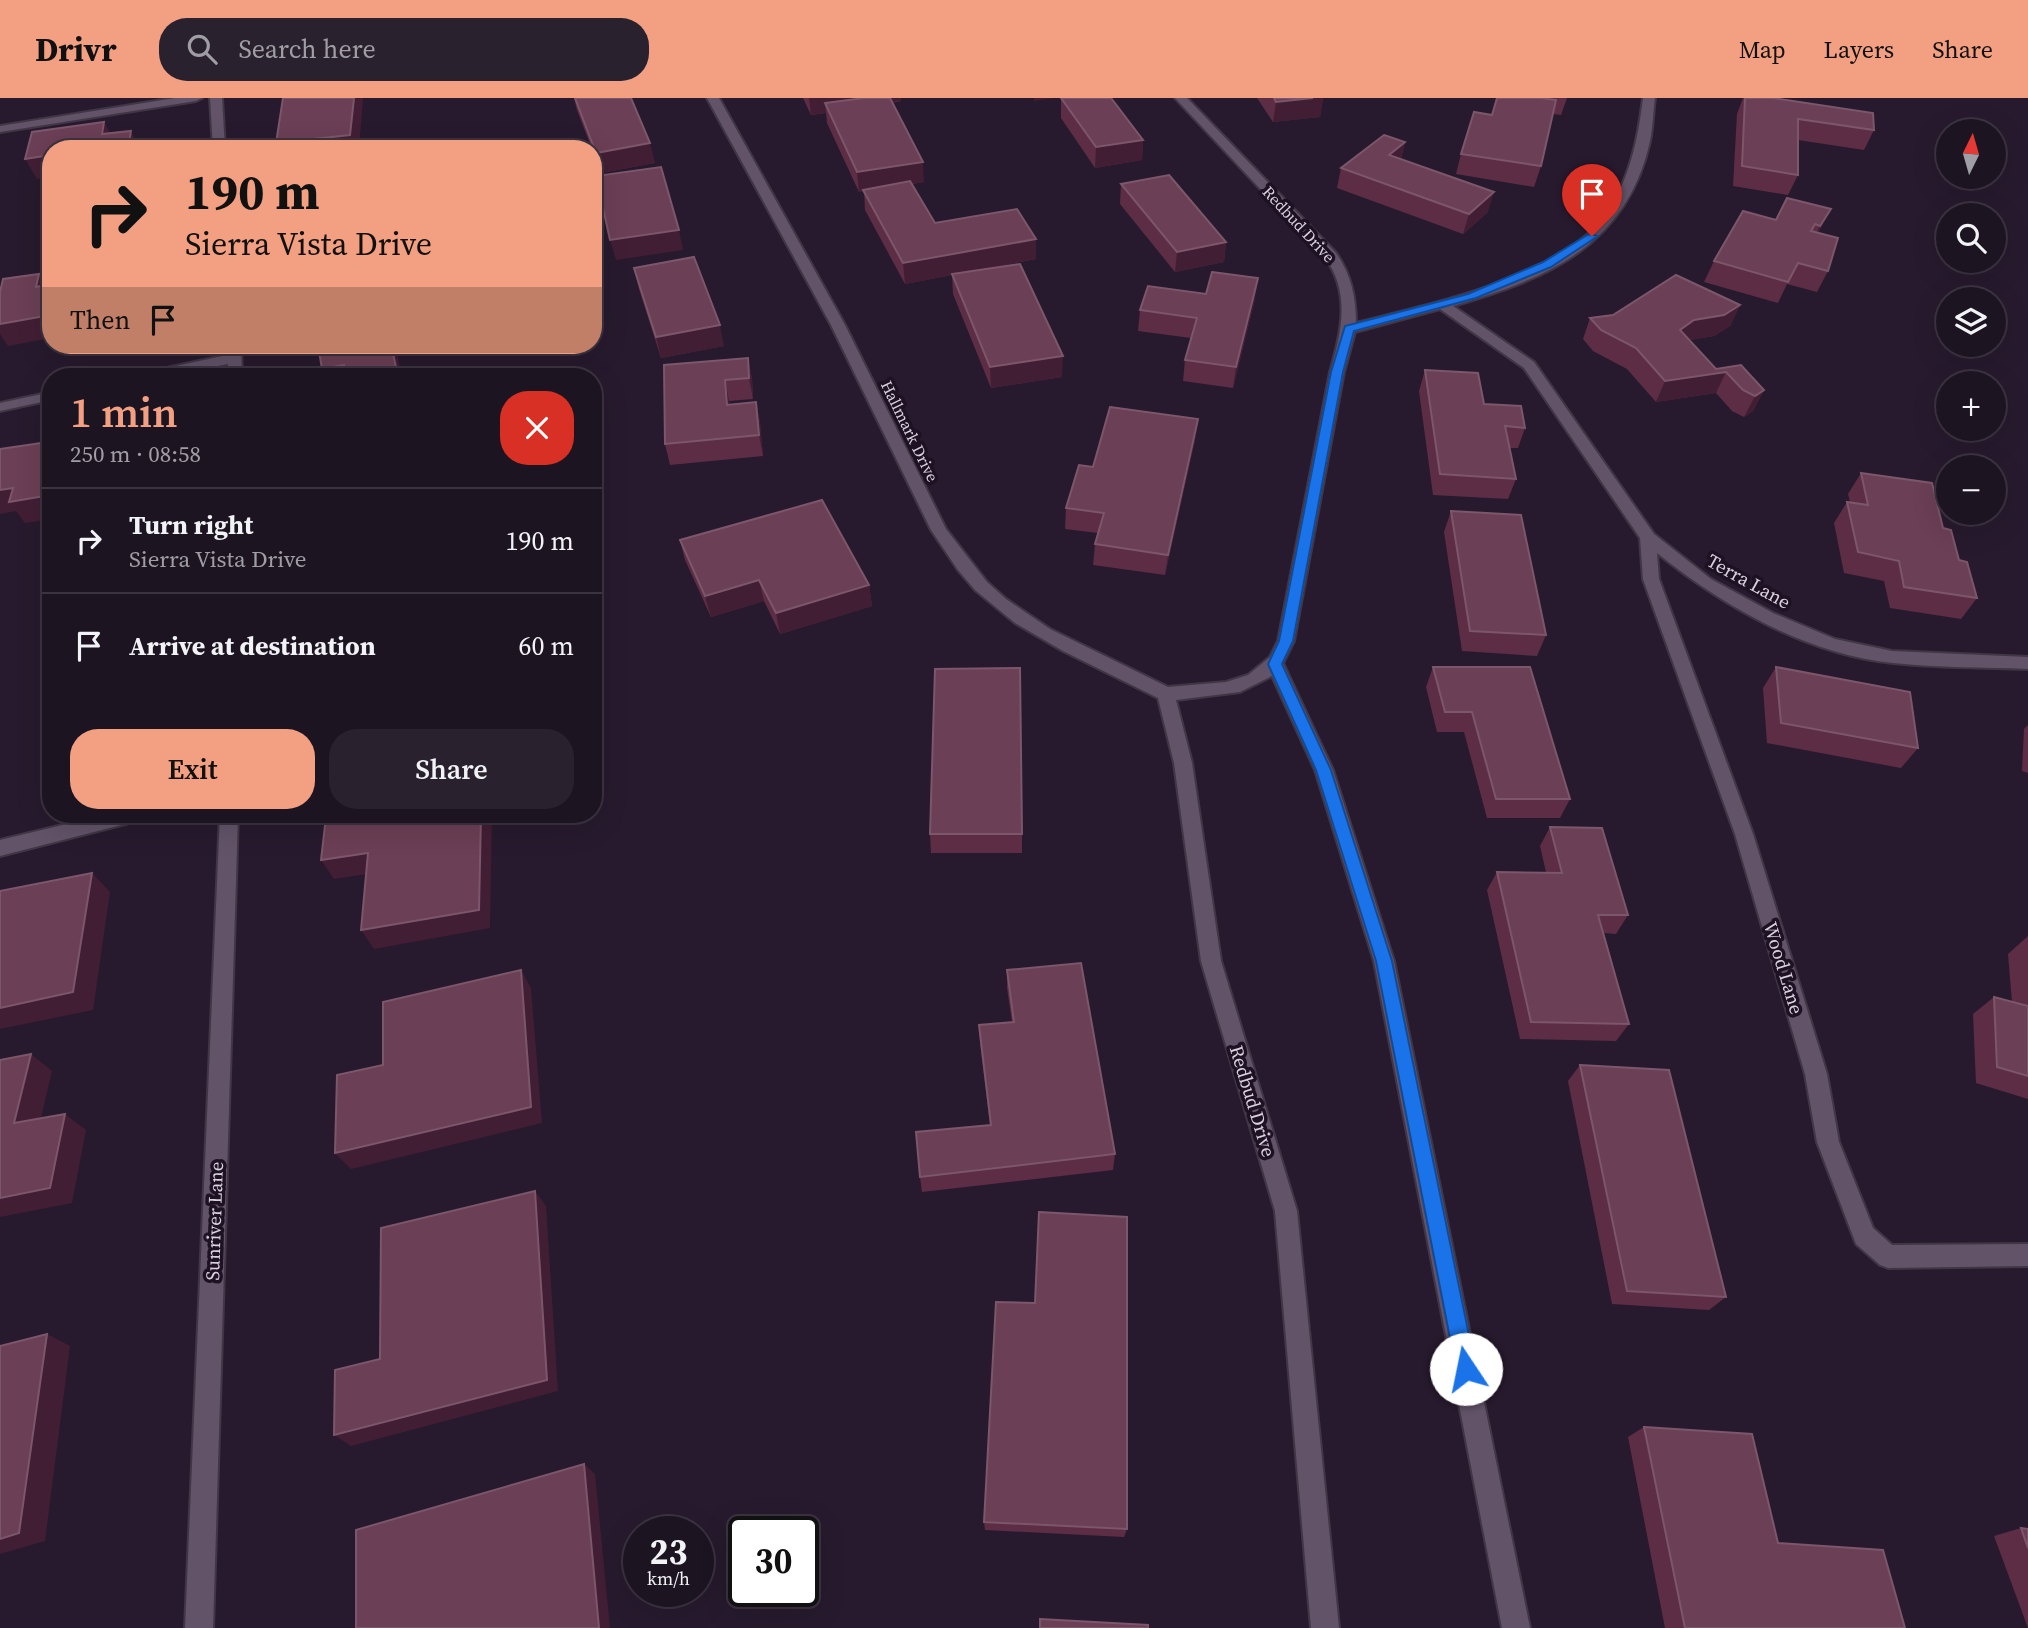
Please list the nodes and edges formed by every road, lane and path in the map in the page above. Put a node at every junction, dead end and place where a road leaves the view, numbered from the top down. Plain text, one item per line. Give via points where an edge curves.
1 (196, 98) edge
2 (216, 98) edge
3 (713, 98) edge
4 (1181, 98) edge
5 (1648, 98) edge
6 (0, 129) edge
7 (218, 140) edge
8 (1441, 304) junction
9 (1349, 329) junction
10 (227, 354) edge
11 (177, 368) edge
12 (42, 398) edge
13 (0, 407) edge
14 (1648, 538) junction
15 (2028, 663) edge
16 (1275, 664) junction
17 (1166, 694) junction
18 (101, 823) edge
19 (229, 823) edge
20 (0, 848) edge
21 (2028, 1255) edge
22 (199, 1628) edge
23 (1325, 1628) edge
24 (1516, 1628) edge

1 - 6 street
2 - 7 street
3 - 17 street, Hallmark Drive via 838,325 939,530 958,558 1011,611
4 - 9 street, Redbud Drive via 1331,256 1345,282
5 - 8 street via 1643,144 1609,217 1592,236 1523,276
8 - 9 street
8 - 14 street, Terra Lane via 1529,365
9 - 16 street, Redbud Drive via 1286,641
10 - 11 street
12 - 13 street
14 - 15 street, Terra Lane via 1705,583 1767,617 1831,644 1892,657
14 - 21 street, Wood Lane via 1651,579 1744,834 1816,1074 1828,1142 1864,1236 1888,1257
16 - 17 street via 1254,680 1225,688
16 - 24 street via 1324,770 1384,961
17 - 23 street, Redbud Drive via 1183,763 1211,961 1286,1212
18 - 20 street
19 - 22 street, Sunriver Lane

